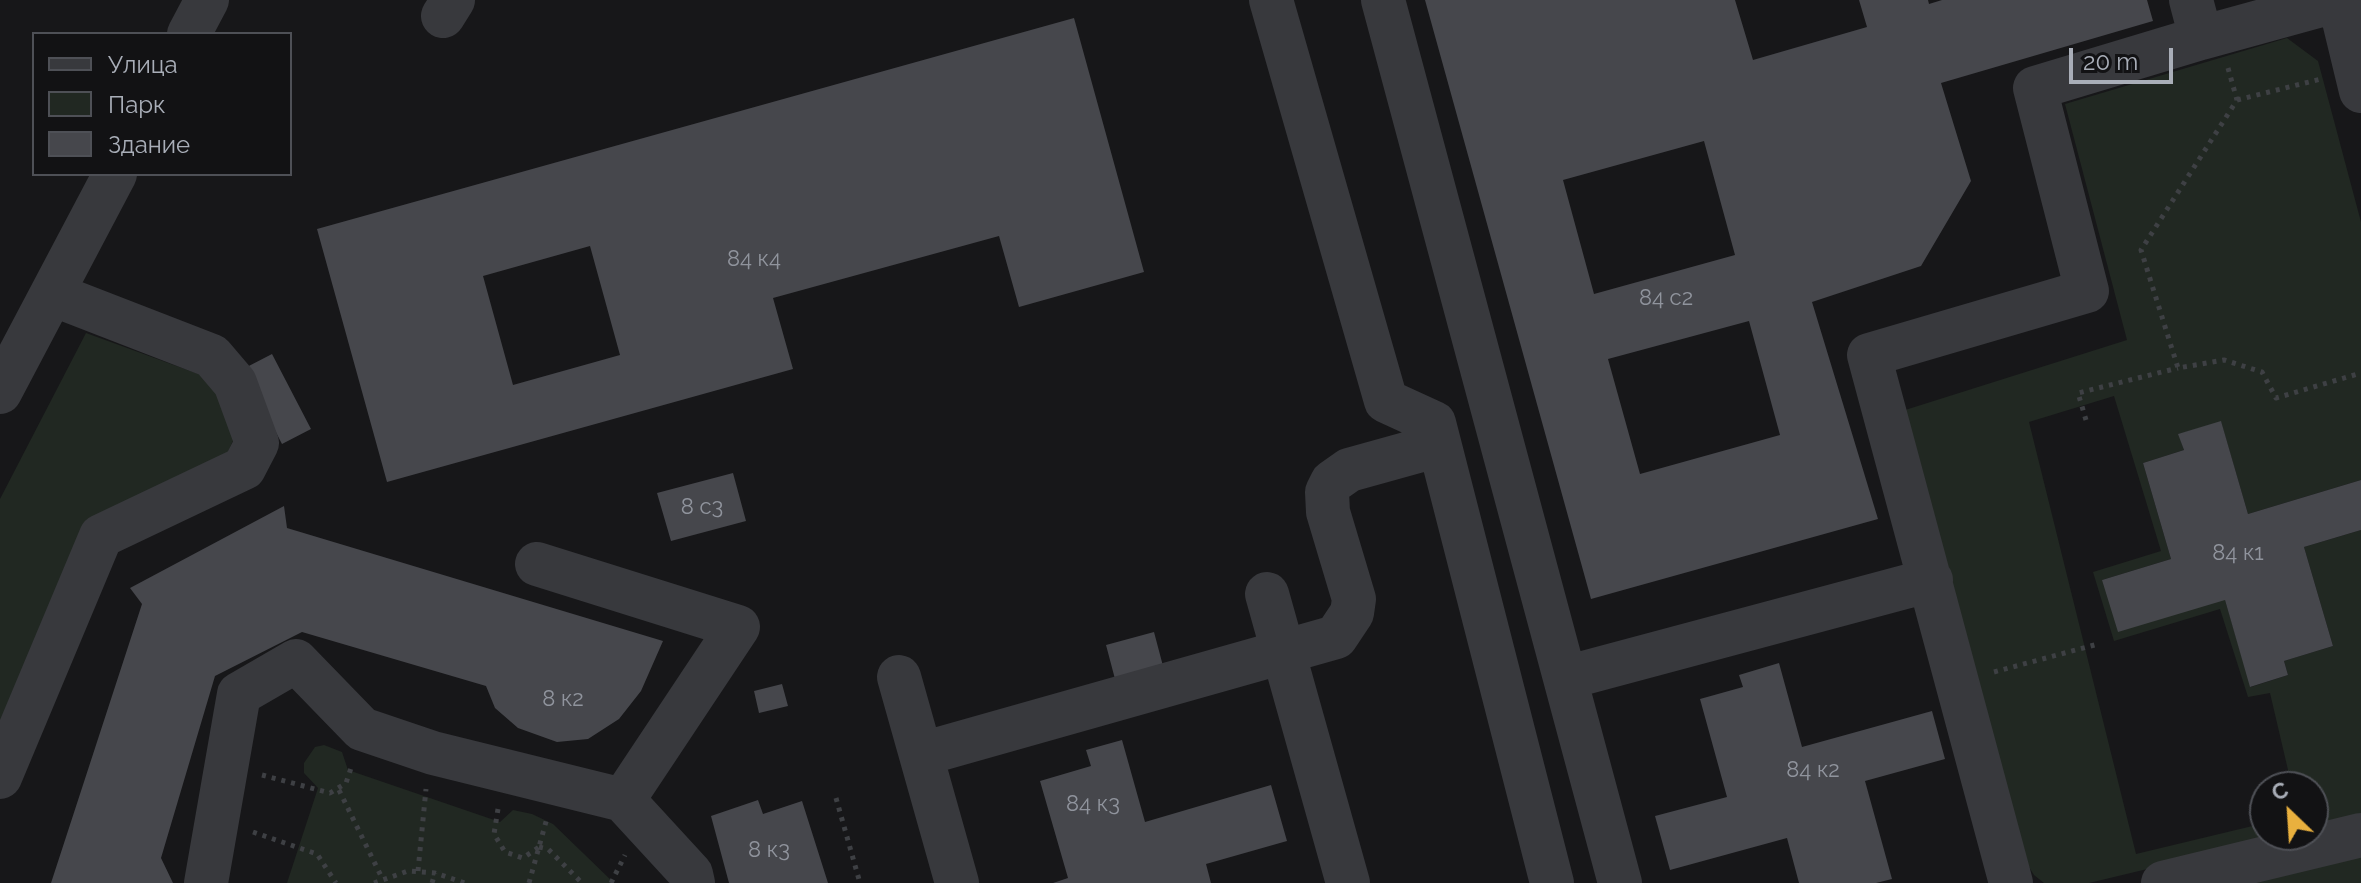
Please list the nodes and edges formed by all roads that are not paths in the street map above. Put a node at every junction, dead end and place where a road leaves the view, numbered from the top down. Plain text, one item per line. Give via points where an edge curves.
1 (207, 0) edge
2 (1271, 0) edge
3 (1383, 0) edge
4 (2339, 0) edge
5 (2203, 24) edge
6 (190, 32) edge
7 (2358, 80) edge
8 (114, 176) edge
9 (52, 294) junction
10 (0, 392) edge
11 (1439, 445) junction
12 (537, 564) dead end
13 (1931, 580) junction
14 (1267, 594) dead end
15 (1284, 654) junction
16 (899, 677) dead end
17 (1565, 678) junction
18 (922, 754) junction
19 (0, 777) edge
20 (623, 800) junction
21 (2361, 835) edge
22 (206, 883) edge
23 (693, 883) edge
24 (957, 883) edge
25 (1348, 883) edge
26 (1552, 883) edge
27 (1620, 883) edge
28 (2011, 883) edge
29 (2163, 883) edge

1 - 6 street
2 - 11 street via 1386,401 1434,423
3 - 17 street
4 - 5 street
4 - 7 street
5 - 13 street via 2035,88 2087,291 1869,355
8 - 9 street
9 - 10 street
9 - 19 street via 212,356 235,383 257,443 244,468 101,536
11 - 15 street via 1349,470 1332,482 1328,512 1354,599 1352,613 1336,637
11 - 26 street
12 - 20 street via 738,627
13 - 17 street
13 - 28 street
14 - 15 street
15 - 18 street
15 - 25 street
16 - 18 street
17 - 27 street
18 - 24 street
20 - 22 street via 433,753 362,729 296,661 239,694
20 - 23 street via 691,874
21 - 29 street

